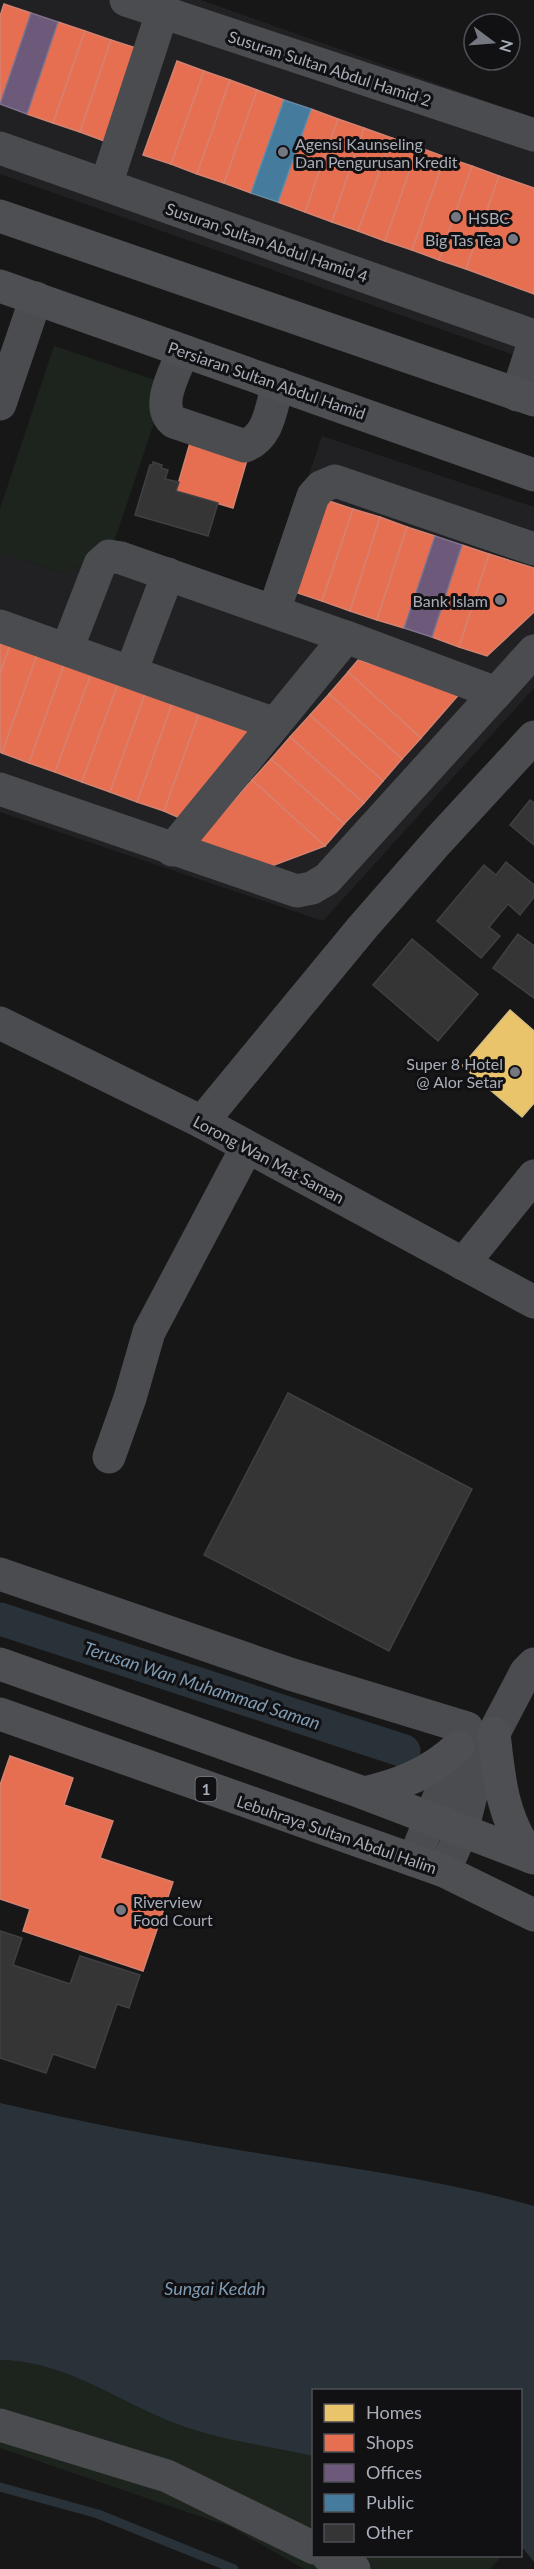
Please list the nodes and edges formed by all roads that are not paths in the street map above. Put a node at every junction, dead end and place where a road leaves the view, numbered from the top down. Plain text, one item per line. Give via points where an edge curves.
1 (126, 0) edge
2 (162, 13) junction
3 (534, 135) edge
4 (0, 148) edge
5 (106, 185) junction
6 (0, 216) edge
7 (0, 286) edge
8 (36, 298) junction
9 (534, 336) edge
10 (534, 342) edge
11 (183, 351) junction
12 (278, 384) junction
13 (526, 398) edge
14 (0, 404) edge
15 (534, 475) edge
16 (534, 549) edge
17 (168, 574) junction
18 (274, 611) junction
19 (0, 626) edge
20 (346, 637) junction
21 (67, 649) junction
22 (534, 651) edge
23 (131, 672) junction
24 (496, 693) junction
25 (275, 724) junction
26 (534, 737) edge
27 (0, 789) edge
28 (172, 850) junction
29 (0, 1023) edge
30 (201, 1122) junction
31 (247, 1148) junction
32 (534, 1176) edge
33 (463, 1264) junction
34 (534, 1302) edge
35 (109, 1457) dead end
36 (0, 1574) edge
37 (0, 1664) edge
38 (530, 1668) edge
39 (0, 1714) edge
40 (473, 1736) junction
41 (364, 1793) junction
42 (432, 1819) junction
43 (462, 1831) junction
44 (533, 1858) edge
45 (429, 1866) junction
46 (534, 1915) edge
47 (0, 2425) edge
48 (312, 2547) edge
49 (330, 2557) edge
50 (354, 2569) edge

1 - 2 street, Susuran Sultan Abdul Hamid 2
2 - 3 street, Susuran Sultan Abdul Hamid 2
2 - 5 street
4 - 5 street, Susuran Sultan Abdul Hamid 4
5 - 9 street, Susuran Sultan Abdul Hamid 4
6 - 13 main road
7 - 8 main road, Persiaran Sultan Abdul Hamid
8 - 11 main road, Persiaran Sultan Abdul Hamid
8 - 14 street
10 - 13 street
11 - 12 main road, Persiaran Sultan Abdul Hamid
11 - 12 street via 164,405 174,422 245,446 264,432
12 - 15 main road, Persiaran Sultan Abdul Hamid
16 - 18 street via 335,481 321,487 314,496
17 - 18 street
17 - 21 street via 109,556 100,564
17 - 23 street
18 - 20 street
19 - 21 street
20 - 24 street
20 - 25 street
21 - 23 street
22 - 24 street
23 - 25 street
24 - 28 street via 327,879 312,888 297,891
25 - 28 street
26 - 30 street via 377,910
27 - 28 street
29 - 30 street, Lorong Wan Mat Saman
30 - 31 street, Lorong Wan Mat Saman
31 - 33 street, Lorong Wan Mat Saman
31 - 35 street via 149,1332
32 - 33 street
33 - 34 street, Lorong Wan Mat Saman
36 - 40 street
37 - 41 main road
38 - 40 street
39 - 45 main road, Lebuhraya Sultan Abdul Halim / 1
40 - 41 main road via 426,1772
40 - 42 street
40 - 43 street via 475,1780
40 - 44 main road via 498,1772 508,1818 517,1839
41 - 42 main road
42 - 43 main road
42 - 45 street
43 - 44 main road
43 - 45 street
45 - 46 main road, Lebuhraya Sultan Abdul Halim / 1
47 - 48 street via 167,2476
49 - 50 street

